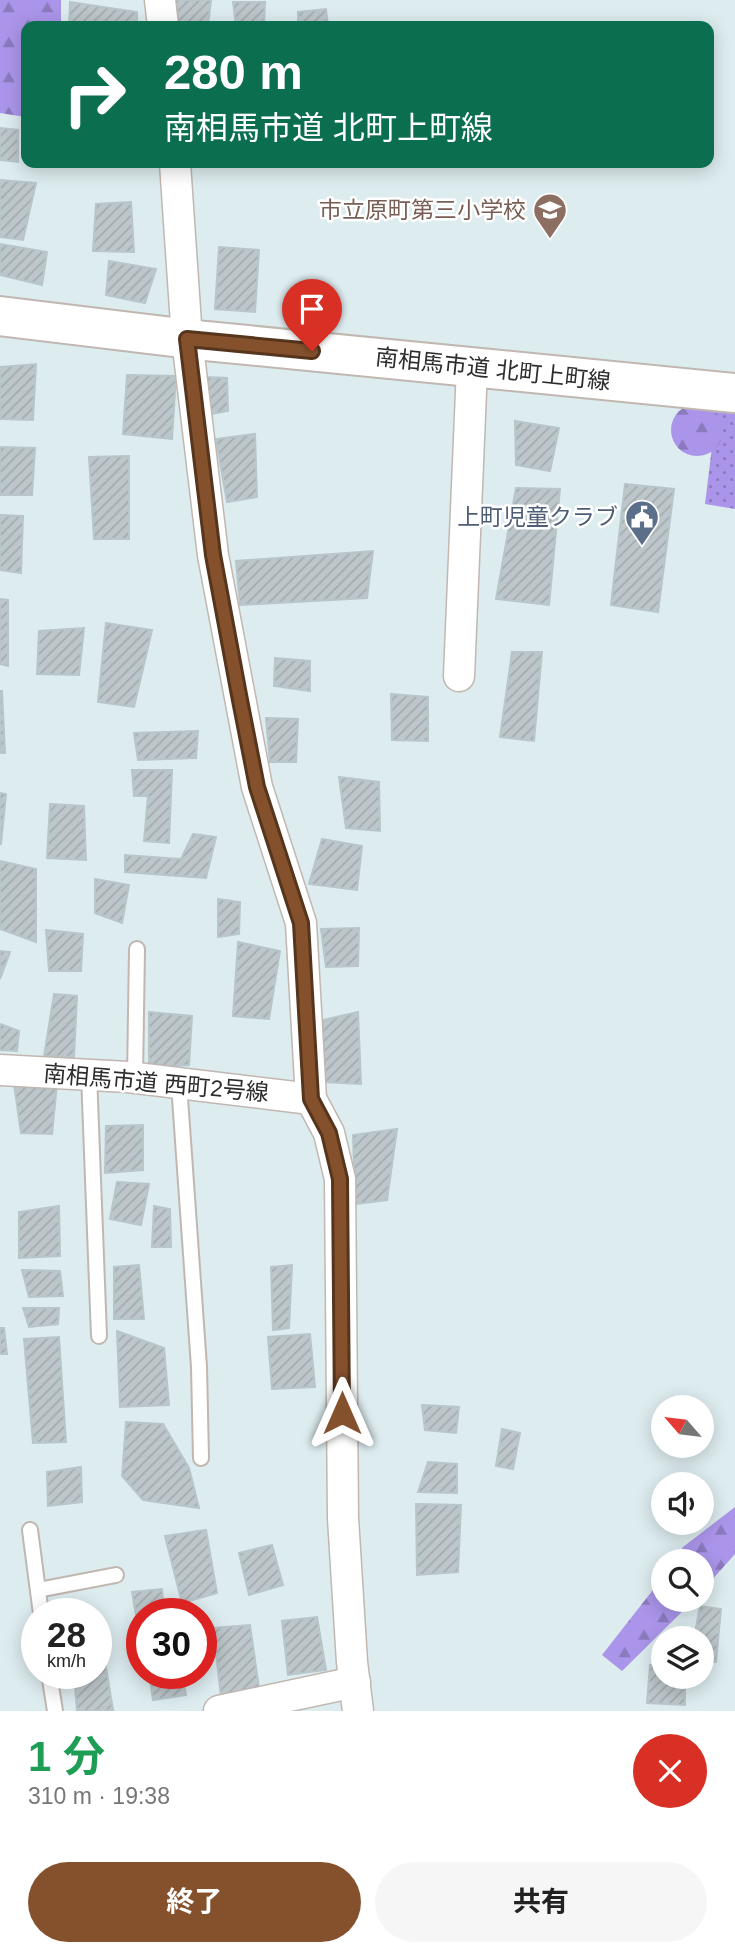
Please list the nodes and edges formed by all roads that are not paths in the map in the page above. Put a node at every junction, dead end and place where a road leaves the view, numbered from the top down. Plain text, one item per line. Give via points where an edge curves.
1 (160, 0) edge
2 (162, 21) edge
3 (176, 168) edge
4 (0, 316) edge
5 (187, 339) junction
6 (472, 368) junction
7 (735, 393) edge
8 (459, 676) dead end
9 (137, 949) dead end
10 (0, 1070) edge
11 (89, 1074) junction
12 (135, 1078) junction
13 (179, 1084) junction
14 (311, 1099) junction
15 (99, 1336) dead end
16 (201, 1458) dead end
17 (30, 1530) dead end
18 (116, 1575) dead end
19 (38, 1590) junction
20 (39, 1598) edge
21 (52, 1689) edge
22 (357, 1697) edge
23 (55, 1711) edge
24 (219, 1711) edge

1 - 2 street
3 - 5 street
4 - 5 street, 南相馬市道 北町上町線
5 - 6 street, 南相馬市道 北町上町線
5 - 14 street via 213,555 239,695 257,787 301,923
6 - 7 street, 南相馬市道 北町上町線
6 - 8 street
9 - 12 lane
10 - 11 street, 南相馬市道 西町2号線
11 - 12 street, 南相馬市道 西町2号線
11 - 15 lane
12 - 13 street, 南相馬市道 西町2号線
13 - 14 street, 南相馬市道 西町2号線
13 - 16 lane
14 - 22 street via 329,1133 340,1179 344,1541
17 - 19 lane
18 - 19 lane
19 - 20 lane
21 - 23 lane
22 - 24 street

